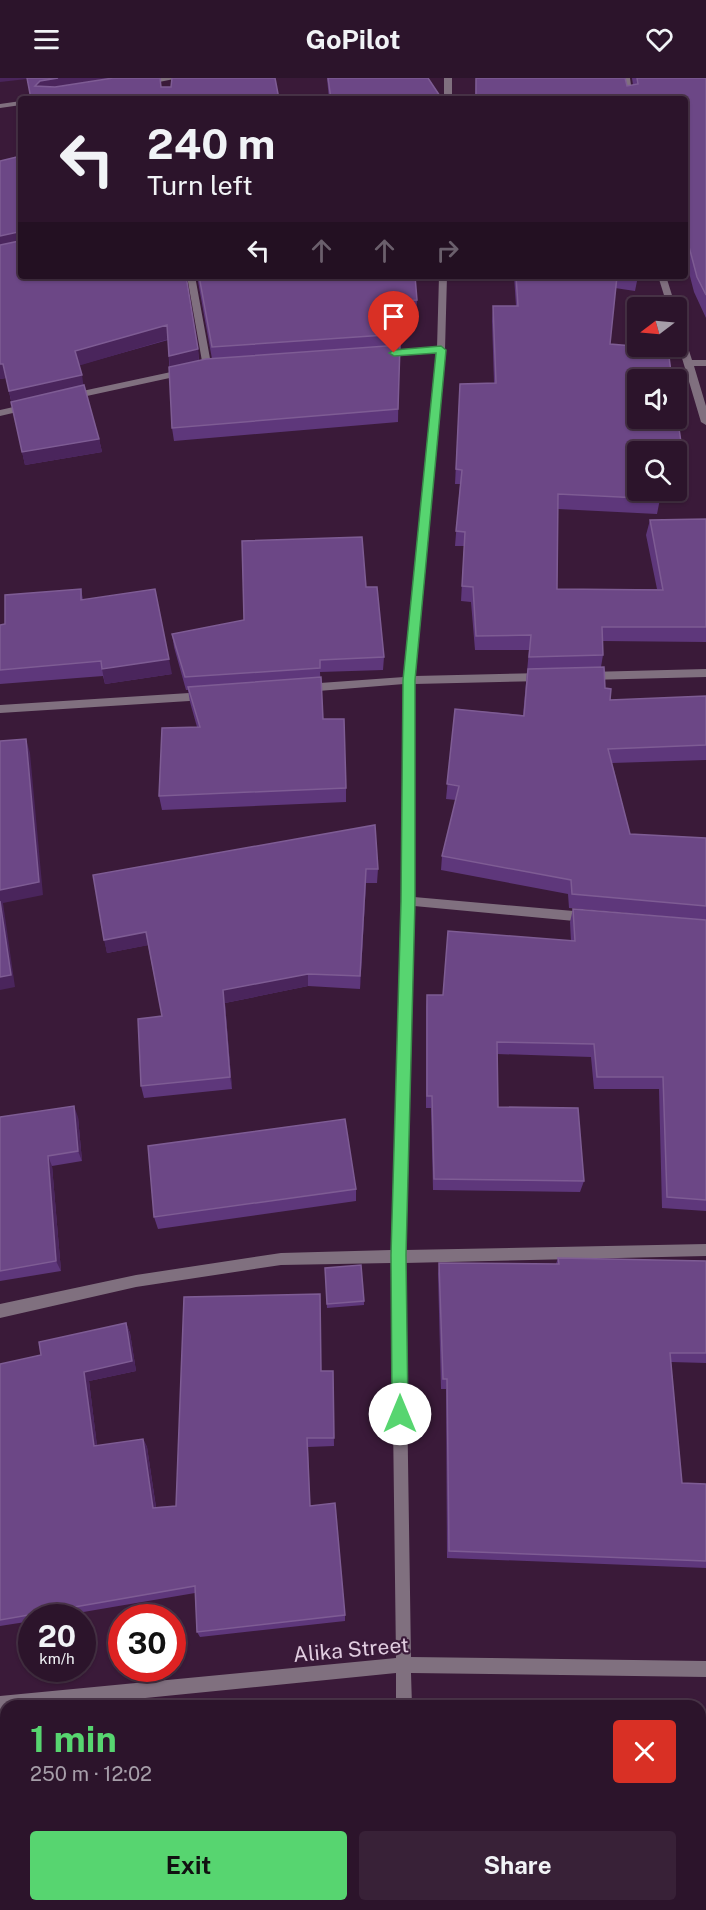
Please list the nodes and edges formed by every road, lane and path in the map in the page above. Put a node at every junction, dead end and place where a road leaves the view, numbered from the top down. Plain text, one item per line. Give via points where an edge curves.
1 (175, 78) edge
2 (448, 78) edge
3 (626, 78) edge
4 (166, 79) edge
5 (133, 85) edge
6 (167, 89) edge
7 (448, 96) edge
8 (629, 96) edge
9 (18, 103) edge
10 (0, 106) edge
11 (192, 279) edge
12 (443, 279) edge
13 (663, 279) edge
14 (669, 297) edge
15 (441, 350) junction
16 (371, 355) edge
17 (687, 357) edge
18 (689, 363) junction
19 (706, 363) edge
20 (230, 365) edge
21 (207, 367) junction
22 (57, 400) edge
23 (34, 405) edge
24 (0, 412) edge
25 (706, 422) edge
26 (706, 673) edge
27 (576, 676) edge
28 (552, 677) edge
29 (409, 680) junction
30 (293, 689) edge
31 (223, 694) edge
32 (0, 709) edge
33 (408, 901) junction
34 (599, 918) edge
35 (706, 1250) edge
36 (398, 1255) junction
37 (0, 1311) edge
38 (403, 1665) junction
39 (706, 1669) edge
40 (41, 1700) edge
41 (404, 1700) edge

1 - 4 street
2 - 7 street
3 - 8 street
4 - 5 street
4 - 6 street
9 - 10 street
11 - 21 street
12 - 15 street
13 - 14 street
15 - 16 street
15 - 29 street
17 - 18 street
18 - 19 street
18 - 25 street
20 - 21 street
21 - 22 street
23 - 24 street
26 - 27 street
28 - 29 street
29 - 30 street
29 - 33 street
31 - 32 street
33 - 34 street
33 - 36 street
35 - 36 street
36 - 37 street via 282,1259 136,1281
36 - 38 street
38 - 39 street, Alika Street
38 - 40 street, Alika Street
38 - 41 street

